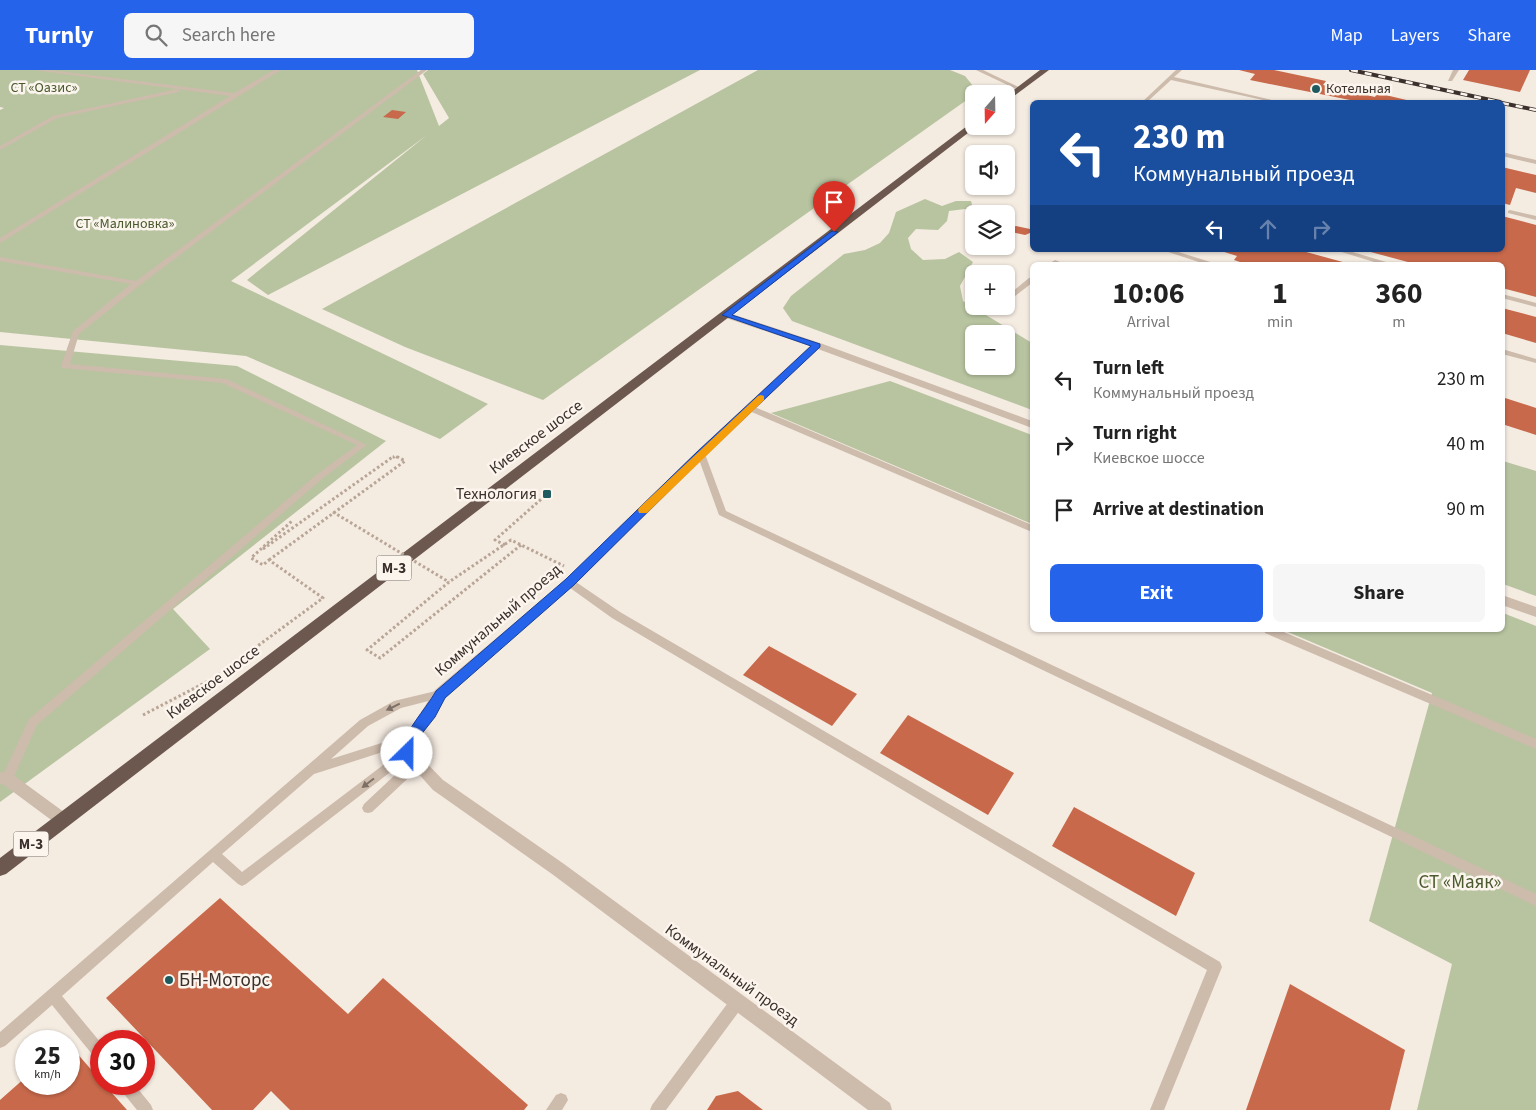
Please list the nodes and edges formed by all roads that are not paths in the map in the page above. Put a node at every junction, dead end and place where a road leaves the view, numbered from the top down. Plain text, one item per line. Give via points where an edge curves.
1 (37, 70) edge
2 (278, 70) edge
3 (424, 70) edge
4 (979, 70) edge
5 (1045, 70) edge
6 (1179, 70) edge
7 (1456, 70) edge
8 (1170, 78) junction
9 (1450, 80) dead end
10 (185, 89) junction
11 (1020, 89) junction
12 (1015, 93) edge
13 (235, 95) junction
14 (1146, 100) edge
15 (1267, 100) edge
16 (965, 132) edge
17 (0, 148) edge
18 (1505, 155) edge
19 (1536, 162) edge
20 (1510, 212) dead end
21 (1536, 218) edge
22 (0, 241) edge
23 (1173, 252) edge
24 (1345, 252) edge
25 (0, 259) edge
26 (1206, 262) edge
27 (1381, 262) edge
28 (1030, 282) edge
29 (137, 283) junction
30 (1015, 294) edge
31 (1505, 297) edge
32 (1536, 305) edge
33 (726, 315) junction
34 (817, 345) junction
35 (1505, 352) edge
36 (1536, 361) edge
37 (750, 408) junction
38 (1030, 424) edge
39 (700, 454) junction
40 (1030, 527) edge
41 (574, 578) junction
42 (1505, 601) edge
43 (1536, 612) edge
44 (1274, 632) edge
45 (440, 694) junction
46 (1536, 744) edge
47 (411, 752) junction
48 (310, 770) junction
49 (3, 779) edge
50 (368, 808) dead end
51 (63, 820) junction
52 (214, 855) junction
53 (0, 868) edge
54 (1536, 900) edge
55 (53, 995) junction
56 (738, 1001) junction
57 (90, 1040) edge
58 (0, 1041) edge
59 (134, 1095) edge
60 (146, 1110) edge
61 (657, 1110) edge
62 (883, 1110) edge
63 (1157, 1110) edge

1 - 10 lane
2 - 13 lane
3 - 29 lane
4 - 11 lane
5 - 11 highway
6 - 8 lane
7 - 9 lane
8 - 14 lane
8 - 15 lane
10 - 13 lane
10 - 17 lane via 56,117
11 - 12 highway
13 - 22 lane
16 - 33 highway, Киевское шоссе / М-3
18 - 19 lane
20 - 21 lane
23 - 26 lane
24 - 27 lane
25 - 29 lane
28 - 30 lane
29 - 49 lane via 76,334 65,366 224,380 363,445 319,477 33,722
31 - 32 lane
33 - 34 street
33 - 51 highway, Киевское шоссе / М-3
34 - 37 street, Коммунальный проезд
34 - 38 street
35 - 36 lane
37 - 39 street, Коммунальный проезд
37 - 40 lane
39 - 41 street, Коммунальный проезд
39 - 54 lane via 722,513
41 - 45 street, Коммунальный проезд
41 - 63 lane via 625,620 1215,967
42 - 43 street
44 - 46 lane
45 - 47 street, Коммунальный проезд
45 -> 48 lane via 398,704 364,724
47 - 48 lane
47 - 50 lane
47 -> 52 lane via 242,880
47 - 56 street, Коммунальный проезд via 438,785
48 - 52 lane
49 - 51 street
51 - 53 highway, Киевское шоссе / М-3
52 - 55 lane
55 - 57 lane
55 - 58 lane
56 - 61 lane
56 - 62 street, Коммунальный проезд
59 - 60 lane

